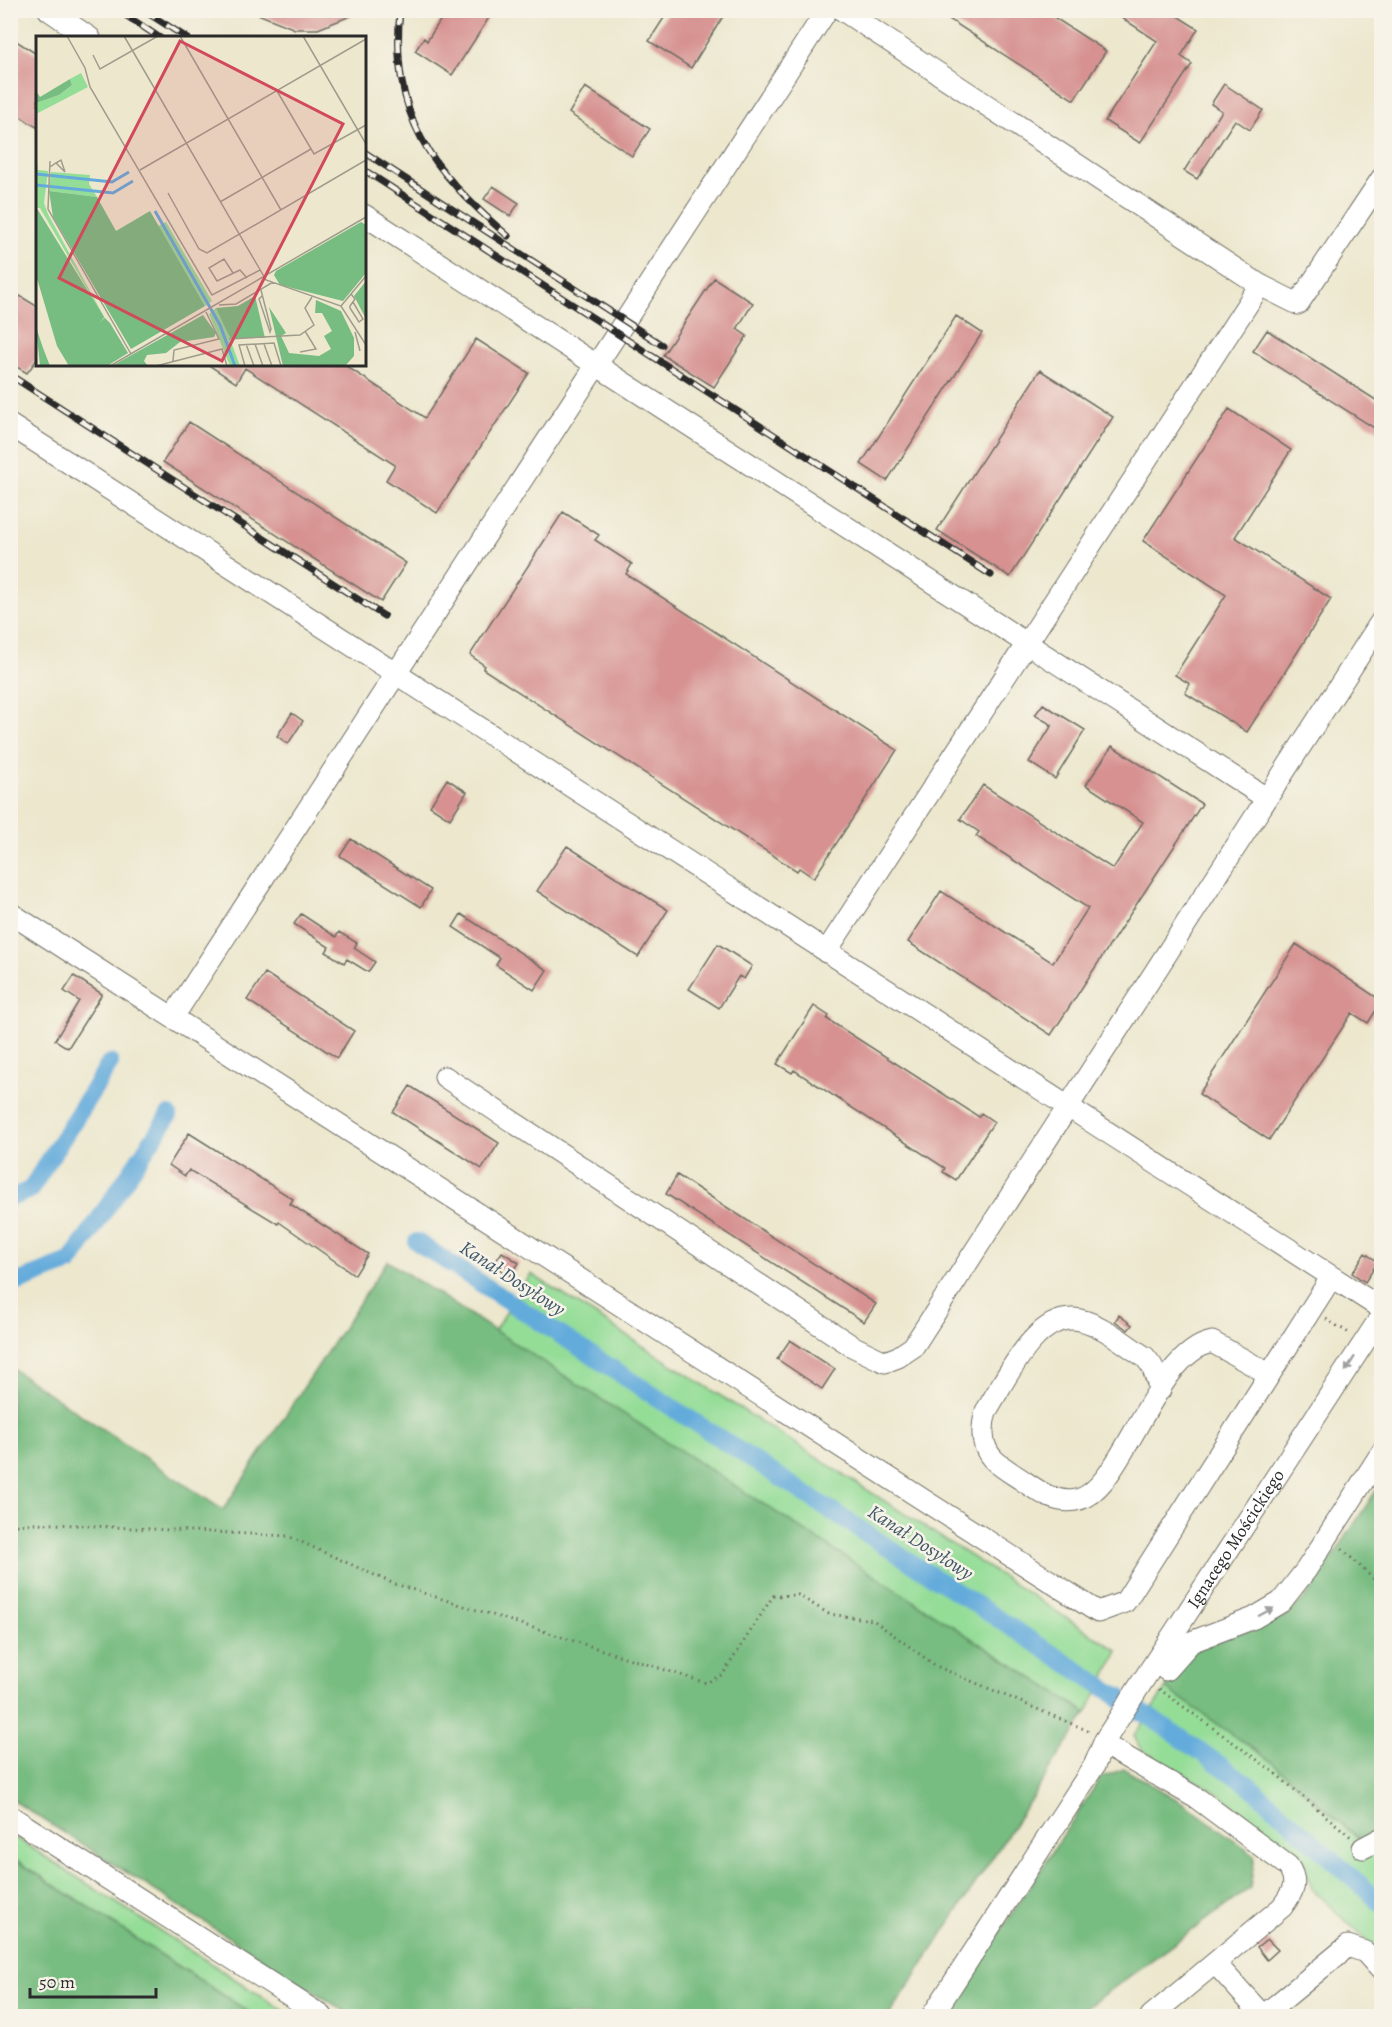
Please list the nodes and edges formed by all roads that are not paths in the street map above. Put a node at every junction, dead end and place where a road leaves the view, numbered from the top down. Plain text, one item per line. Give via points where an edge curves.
1 (49, 10) edge
2 (827, 10) edge
3 (842, 10) edge
4 (87, 36) edge
5 (1382, 178) edge
6 (366, 216) edge
7 (1260, 285) junction
8 (596, 365) junction
9 (10, 425) edge
10 (1382, 620) edge
11 (1027, 642) junction
12 (396, 674) junction
13 (1266, 798) junction
14 (10, 913) edge
15 (826, 952) junction
16 (173, 1017) junction
17 (445, 1077) dead end
18 (1067, 1108) junction
19 (1331, 1278) junction
20 (1382, 1309) edge
21 (1382, 1315) edge
22 (1269, 1374) junction
23 (1160, 1390) junction
24 (1382, 1452) edge
25 (1202, 1592) junction
26 (1225, 1628) junction
27 (1150, 1686) junction
28 (1114, 1737) junction
29 (10, 1816) edge
30 (1215, 1963) junction
31 (1382, 1971) edge
32 (322, 2016) edge
33 (932, 2016) edge
34 (1150, 2016) edge

1 - 4 street
2 - 8 street
3 - 7 street
5 - 7 street via 1298,304
6 - 8 street
7 - 11 street
8 - 11 street
8 - 12 street
9 - 12 street
10 - 13 street
11 - 13 street
11 - 15 street
12 - 15 street
12 - 16 street
13 - 18 street
14 - 16 street
15 - 18 street
16 - 22 street via 1098,1612 1125,1602
17 - 18 street via 852,1346 885,1362 913,1347
18 - 19 street
19 - 20 street
19 - 22 street
21 -> 25 street, Ignacego Mościckiego
22 - 23 street via 1212,1342 1197,1345 1178,1362
23 - 23 street via 1100,1485 1078,1500 1051,1498 1036,1489 995,1461 983,1438 987,1411 1036,1334 1053,1322 1082,1320 1145,1357
26 -> 24 street, Ignacego Mościckiego via 1270,1611 1281,1602
25 - 26 street via 1205,1612
25 - 27 street, Ignacego Mościckiego
26 - 27 street, Ignacego Mościckiego via 1181,1649
27 - 28 street, Ignacego Mościckiego
28 - 30 street via 1292,1872 1294,1887 1282,1907
28 - 33 street, Ignacego Mościckiego
29 - 32 street
30 - 31 street via 1263,2016 1348,1946 1365,1952
30 - 34 street

